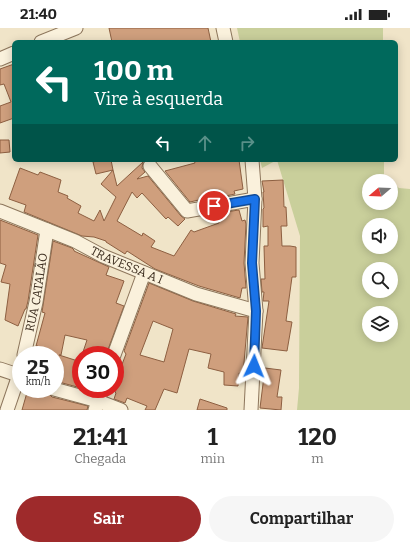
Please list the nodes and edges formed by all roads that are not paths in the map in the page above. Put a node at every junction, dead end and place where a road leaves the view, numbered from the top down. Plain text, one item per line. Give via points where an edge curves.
1 (223, 28) edge
2 (72, 29) edge
3 (46, 40) edge
4 (226, 40) edge
5 (12, 54) edge
6 (0, 59) edge
7 (252, 162) edge
8 (150, 166) dead end
9 (255, 199) junction
10 (0, 211) edge
11 (47, 230) junction
12 (144, 273) junction
13 (256, 311) junction
14 (26, 346) edge
15 (117, 346) edge
16 (0, 369) edge
17 (12, 372) edge
18 (64, 392) edge
19 (12, 396) edge
20 (98, 400) edge
21 (6, 410) edge
22 (121, 410) edge
23 (251, 410) edge

1 - 4 street
2 - 3 street
5 - 6 street
7 - 9 street
8 - 9 street via 187,211
9 - 13 street via 252,263
10 - 11 street, TRAVESSA A I
11 - 12 street, TRAVESSA A I
11 - 14 street, RUA CATALÃO
12 - 13 street, TRAVESSA A I via 196,294
12 - 15 street
13 - 23 street
16 - 17 street
18 - 20 street
19 - 21 street
20 - 22 street

